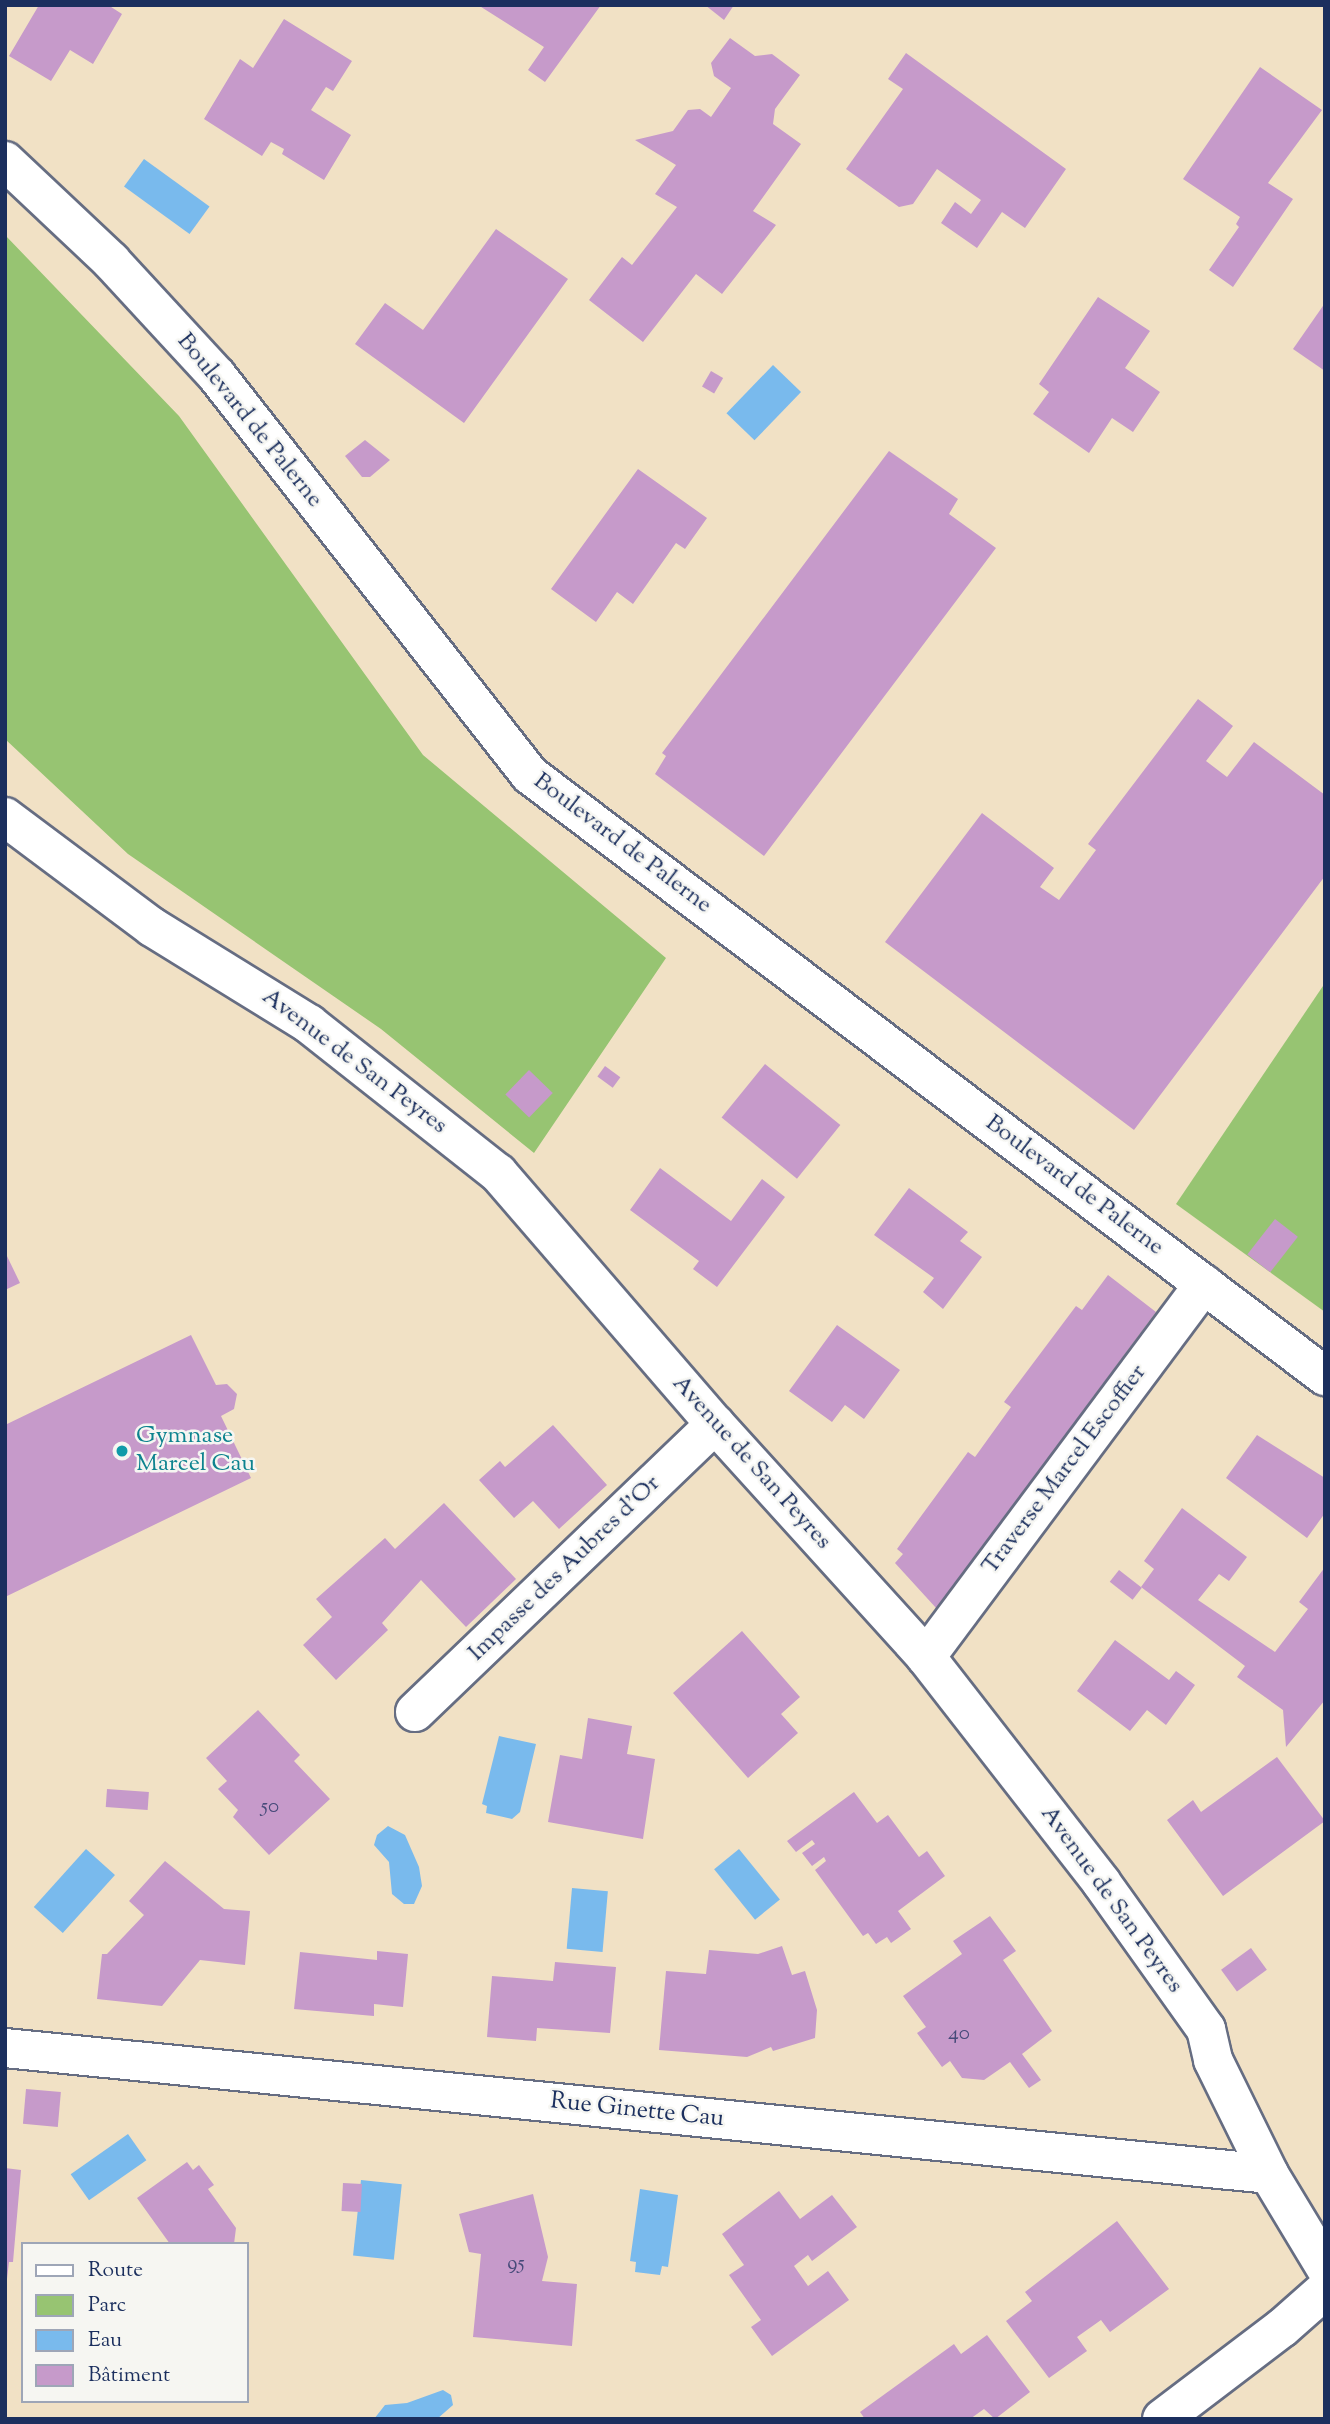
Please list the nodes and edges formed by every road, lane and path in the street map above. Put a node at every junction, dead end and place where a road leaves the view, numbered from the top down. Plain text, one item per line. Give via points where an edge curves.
1 (5, 161) edge
2 (5, 817) edge
3 (1204, 1284) junction
4 (1325, 1376) edge
5 (715, 1424) junction
6 (926, 1657) junction
7 (415, 1713) dead end
8 (5, 2048) edge
9 (1269, 2174) junction
10 (1325, 2267) edge
11 (1325, 2290) edge
12 (1162, 2419) edge

1 - 3 street, Boulevard de Palerne via 111,261 217,376 530,775
2 - 5 street, Avenue de San Peyres via 152,927 309,1024 498,1173
3 - 4 street, Boulevard de Palerne
3 - 6 street, Traverse Marcel Escoffier
5 - 6 street, Avenue de San Peyres
5 - 7 street, Impasse des Aubres d’Or
6 - 9 street, Avenue de San Peyres via 1101,1882 1206,2029 1213,2060
8 - 9 street, Rue Ginette Cau
9 - 10 street, Avenue de San Peyres
11 - 12 street

